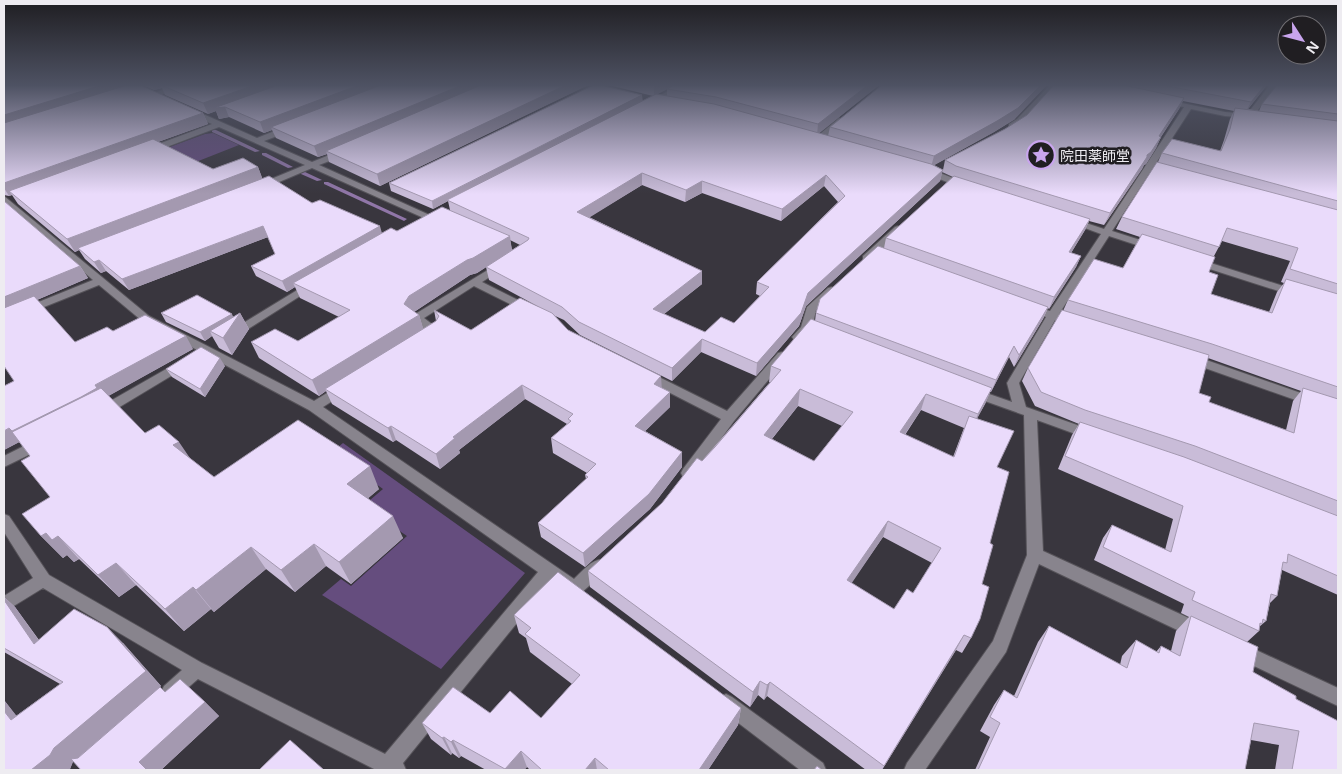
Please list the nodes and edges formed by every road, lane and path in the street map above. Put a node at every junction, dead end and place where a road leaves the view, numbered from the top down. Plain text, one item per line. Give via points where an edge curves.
1 (213, 121) edge
2 (842, 121) edge
3 (1020, 121) edge
4 (1180, 121) edge
5 (220, 124) junction
6 (302, 124) edge
7 (1004, 131) edge
8 (808, 138) edge
9 (257, 141) junction
10 (817, 141) junction
11 (826, 143) edge
12 (348, 150) edge
13 (137, 155) edge
14 (313, 166) junction
15 (912, 167) edge
16 (384, 189) dead end
17 (977, 190) edge
18 (250, 191) edge
19 (375, 193) junction
20 (9, 200) edge
21 (429, 217) edge
22 (1060, 217) edge
23 (908, 219) edge
24 (1106, 232) junction
25 (1163, 251) edge
26 (1182, 257) edge
27 (512, 258) edge
28 (859, 264) edge
29 (325, 276) edge
30 (99, 281) junction
31 (474, 282) junction
32 (838, 284) edge
33 (1302, 295) edge
34 (1017, 303) edge
35 (542, 315) edge
36 (1052, 316) junction
37 (4, 320) edge
38 (1089, 327) edge
39 (419, 341) edge
40 (216, 344) junction
41 (1180, 355) edge
42 (635, 370) edge
43 (354, 382) edge
44 (965, 389) edge
45 (314, 407) junction
46 (1338, 411) edge
47 (1025, 412) junction
48 (729, 418) junction
49 (89, 419) edge
50 (55, 436) edge
51 (1105, 440) edge
52 (4, 462) edge
53 (679, 485) edge
54 (4, 520) edge
55 (1035, 556) junction
56 (609, 558) edge
57 (548, 572) junction
58 (43, 580) junction
59 (575, 588) junction
60 (590, 600) edge
61 (4, 604) edge
62 (196, 670) junction
63 (715, 694) edge
64 (1338, 697) edge
65 (160, 701) edge
66 (394, 769) edge
67 (816, 770) edge
68 (914, 770) edge

1 - 5 street
2 - 10 street
3 - 7 street
4 - 24 street via 1152,168
5 - 9 street
5 - 13 street
6 - 9 street
8 - 10 street
9 - 14 street
10 - 11 street
12 - 14 street
14 - 18 street
14 - 19 street
15 - 17 street via 935,170 946,184
16 - 19 street
19 - 21 street
20 - 30 street via 77,257
22 - 24 street
23 - 28 street via 878,253
24 - 25 street
24 - 36 street
26 - 33 street
27 - 31 street
29 - 40 street
30 - 37 street
30 - 40 street via 145,318
31 - 35 street
31 - 39 street via 416,318 435,331
32 - 48 street via 810,310 811,330
34 - 36 street
36 - 38 street
36 - 47 street via 1013,382
40 - 45 street
40 - 49 street
41 - 46 street
42 - 48 street
43 - 45 street
44 - 47 street
45 - 57 street
47 - 51 street
47 - 55 street
48 - 53 street
50 - 52 street
54 - 58 street
55 - 64 street
55 - 68 street via 1000,646
56 - 59 street
57 - 59 street
57 - 66 street
58 - 61 street
58 - 62 street
59 - 60 street
62 - 65 street
62 - 66 street
63 - 67 street

